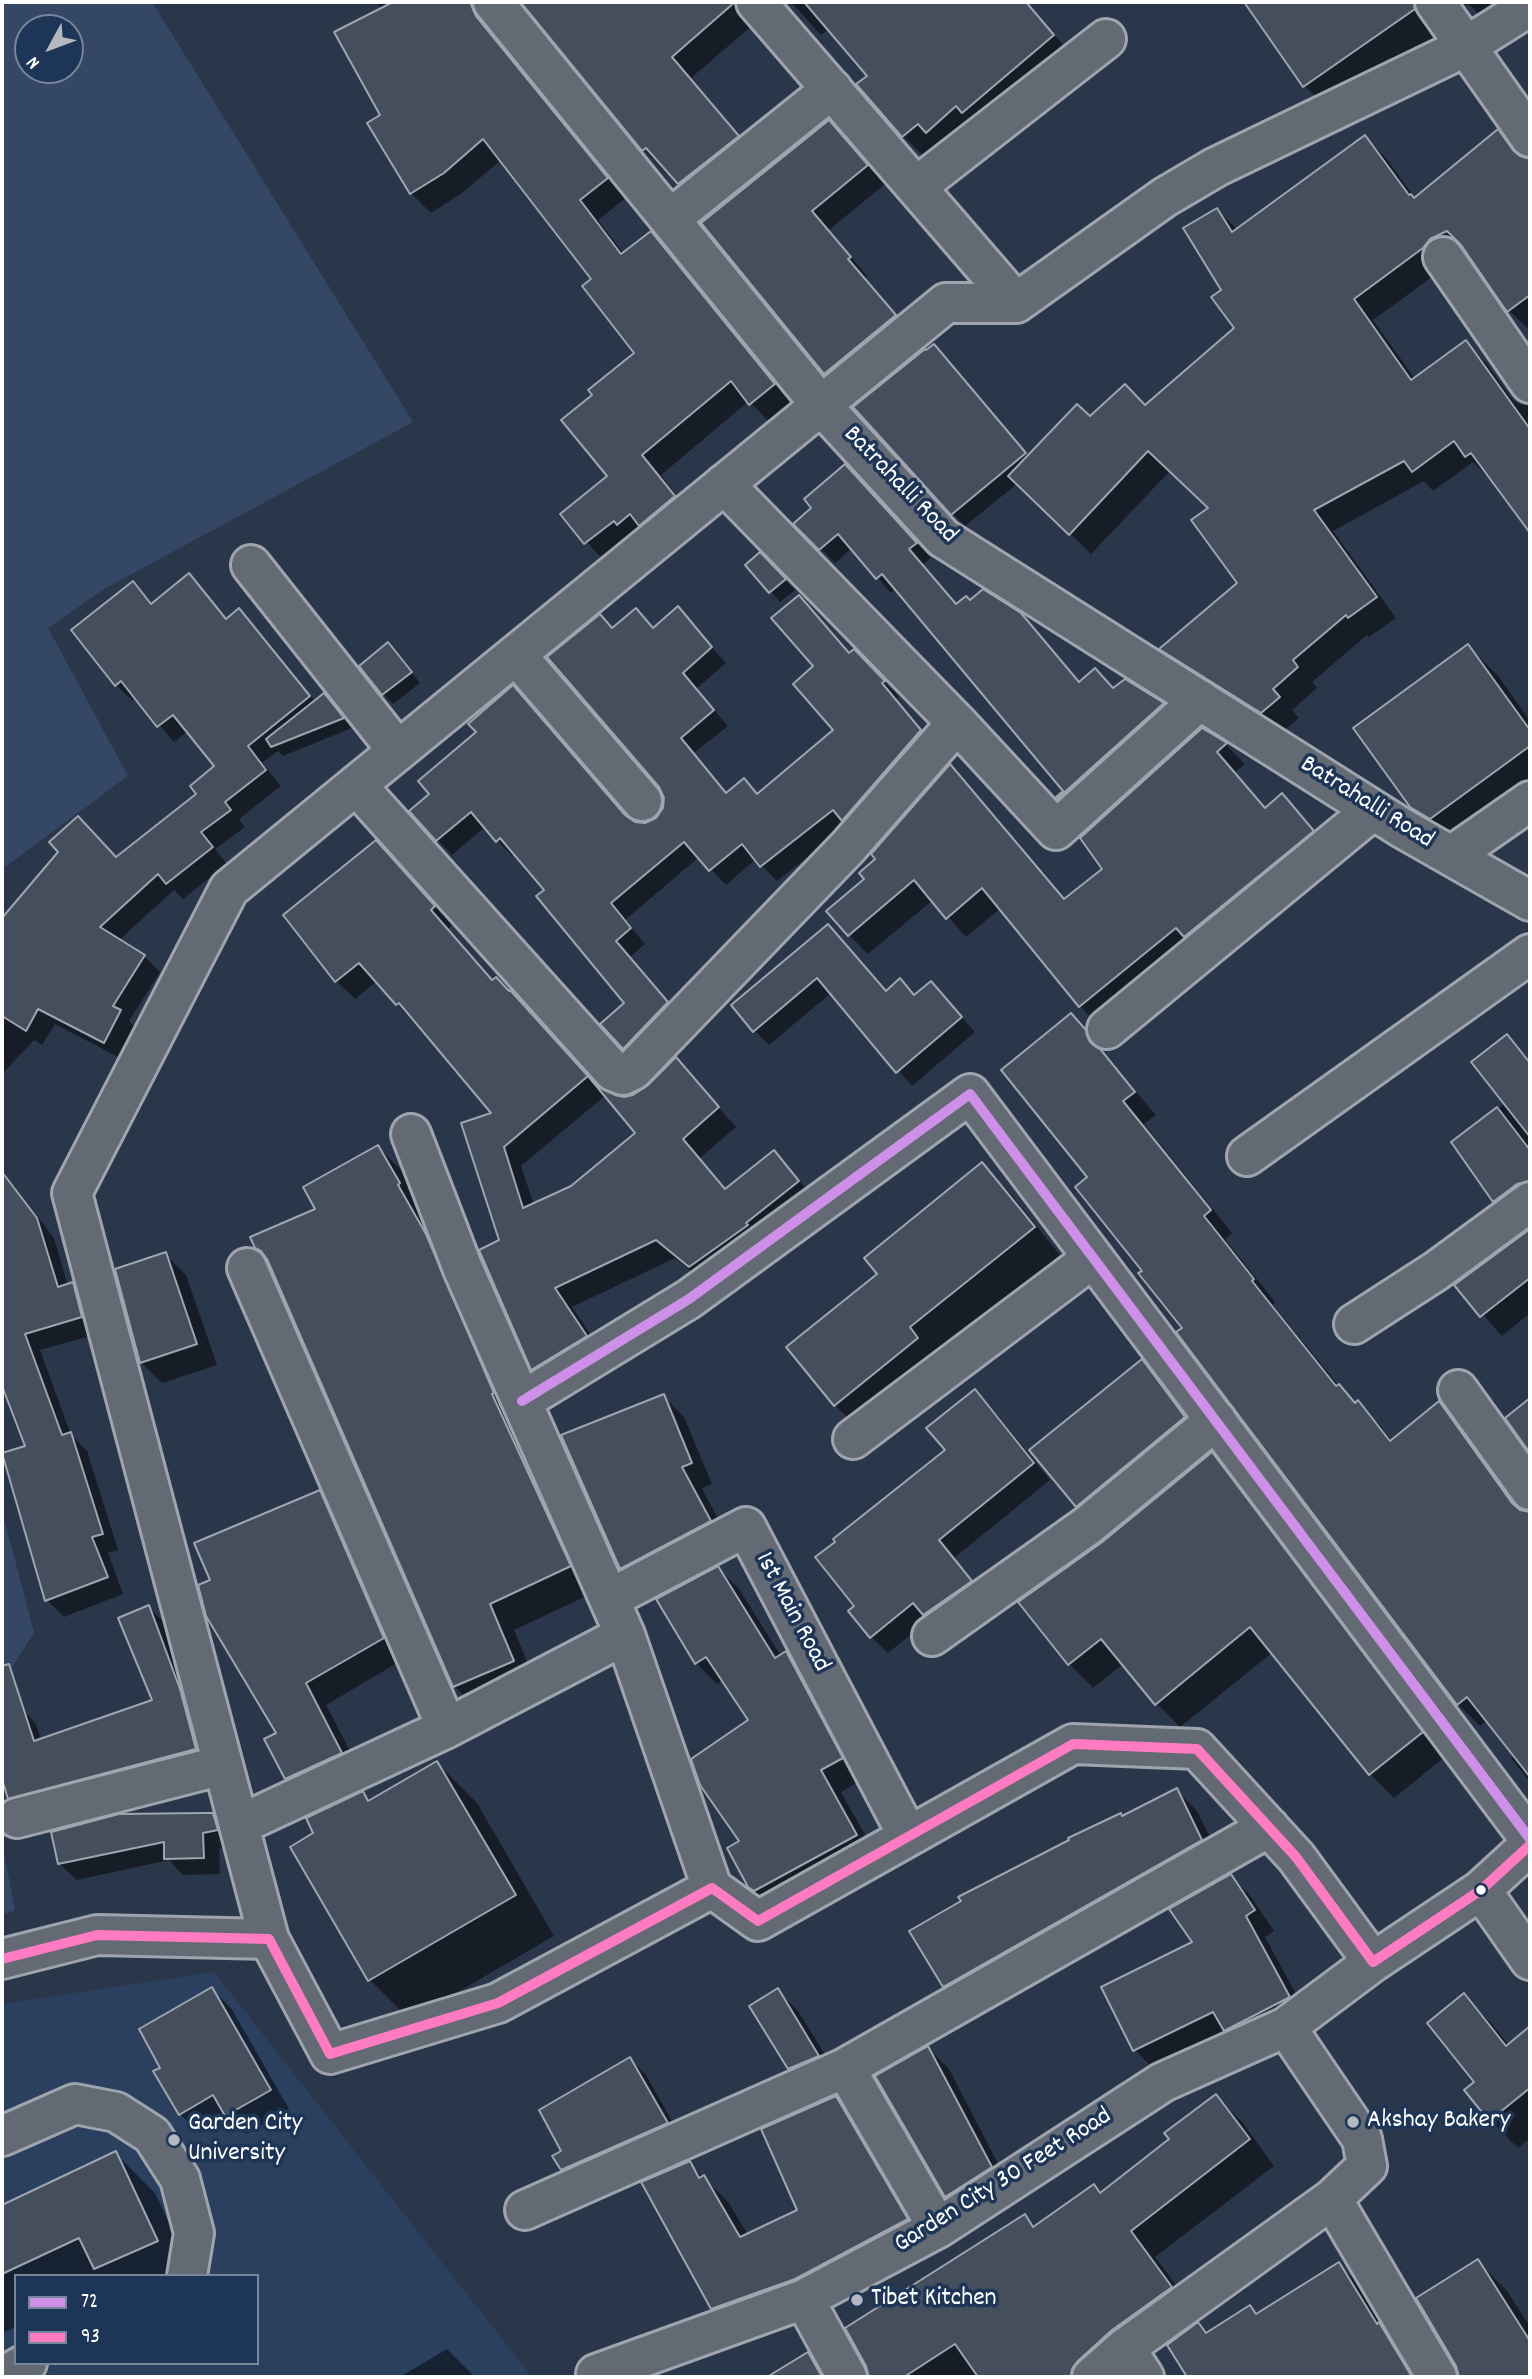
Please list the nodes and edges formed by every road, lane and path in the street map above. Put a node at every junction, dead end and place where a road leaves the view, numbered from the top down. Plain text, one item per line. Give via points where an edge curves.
1 (494, 2) edge
2 (756, 2) edge
3 (1435, 2) edge
4 (1530, 6) edge
5 (1105, 39) dead end
6 (1465, 47) junction
7 (832, 89) junction
8 (1530, 137) edge
9 (916, 187) junction
10 (670, 219) junction
11 (1443, 257) dead end
12 (1016, 303) junction
13 (1530, 383) edge
14 (820, 404) junction
15 (724, 484) junction
16 (251, 565) dead end
17 (516, 655) junction
18 (1200, 700) junction
19 (957, 723) junction
20 (398, 751) junction
21 (356, 785) junction
22 (1530, 801) edge
23 (642, 802) dead end
24 (1373, 810) junction
25 (1451, 856) junction
26 (1530, 901) edge
27 (1530, 954) edge
28 (1107, 1029) dead end
29 (411, 1134) dead end
30 (1247, 1156) dead end
31 (1530, 1202) edge
32 (1093, 1258) junction
33 (247, 1268) dead end
34 (1354, 1324) dead end
35 (1458, 1390) dead end
36 (522, 1401) junction
37 (1216, 1420) junction
38 (853, 1439) dead end
39 (1530, 1490) edge
40 (609, 1600) junction
41 (625, 1635) junction
42 (932, 1636) dead end
43 (447, 1728) junction
44 (223, 1765) junction
45 (17, 1818) dead end
46 (239, 1825) junction
47 (1269, 1827) junction
48 (908, 1836) junction
49 (1530, 1839) edge
50 (1530, 1845) edge
51 (712, 1888) junction
52 (1481, 1890) junction
53 (269, 1939) junction
54 (2, 1959) edge
55 (1530, 1960) edge
56 (1373, 1962) junction
57 (1286, 2027) junction
58 (845, 2068) junction
59 (2, 2136) edge
60 (1332, 2199) junction
61 (525, 2210) dead end
62 (938, 2228) junction
63 (187, 2274) edge
64 (804, 2299) junction
65 (1135, 2363) edge
66 (596, 2374) dead end
67 (847, 2377) edge
68 (1092, 2377) edge
69 (1437, 2377) edge

1 - 10 street, Batrahalli Road
2 - 7 street
3 - 6 street
4 - 6 street
5 - 9 street
6 - 8 street
6 - 12 street via 1206,173
7 - 9 street
7 - 10 street
9 - 12 street
10 - 14 street, Batrahalli Road
11 - 13 street
12 - 14 street via 946,303
14 - 15 street
14 - 18 street, Batrahalli Road via 943,538
15 - 17 street
15 - 19 street
16 - 20 street
17 - 20 street
17 - 23 street
18 - 19 street via 1056,830
18 - 24 street, Batrahalli Road
19 - 21 street via 839,857 633,1070 623,1074 613,1071
20 - 21 street
21 - 44 street via 229,890 72,1193
22 - 25 street
24 - 25 street, Batrahalli Road
24 - 28 street
25 - 26 street, Batrahalli Road
27 - 30 street
29 - 36 street via 463,1269
31 - 34 street
32 - 36 street via 970,1094 689,1299
32 - 37 street
32 - 38 street
33 - 43 street
35 - 39 street
36 - 40 street
37 - 42 street via 1087,1526
37 - 49 street
40 - 41 street
40 - 48 street, 1st Main Road via 746,1527
41 - 43 street
41 - 51 street
43 - 46 street
44 - 45 street
44 - 46 street
46 - 53 street
47 - 48 street via 1197,1749 1073,1744
47 - 56 street
47 - 58 street
48 - 51 street via 758,1921
50 - 52 street, Garden City 30 Feet Road
51 - 53 street via 498,2003 330,2054
52 - 55 street
52 - 56 street, Garden City 30 Feet Road
53 - 54 street via 97,1935
56 - 57 street, Garden City 30 Feet Road
57 - 60 street via 1362,2140 1367,2166
57 - 62 street, Garden City 30 Feet Road via 1163,2081
58 - 61 street
58 - 62 street
59 - 63 street via 75,2104 116,2112 152,2135 180,2179 194,2233
60 - 65 street
60 - 69 street
62 - 64 street, Garden City 30 Feet Road
64 - 66 street, Garden City 30 Feet Road
64 - 67 street
65 - 68 street

